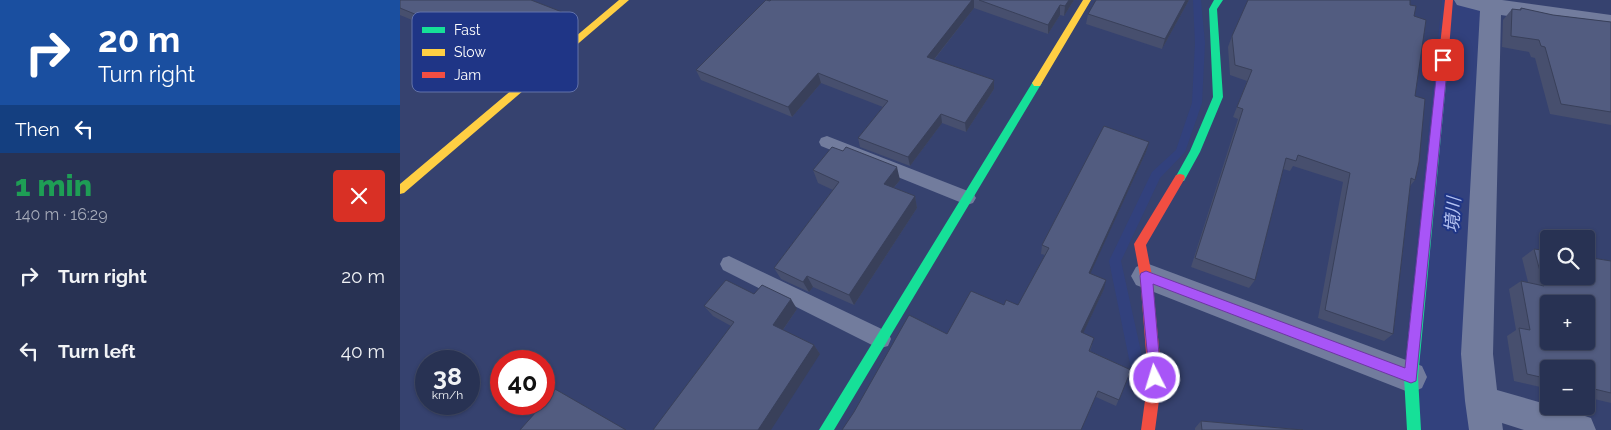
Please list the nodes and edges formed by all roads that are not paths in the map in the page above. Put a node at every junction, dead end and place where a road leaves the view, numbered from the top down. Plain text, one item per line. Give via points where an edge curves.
1 (625, 0) edge
2 (1087, 0) edge
3 (1219, 0) edge
4 (1449, 0) edge
5 (1483, 2) edge
6 (1611, 23) edge
7 (578, 40) edge
8 (516, 92) edge
9 (827, 142) dead end
10 (400, 190) edge
11 (967, 198) junction
12 (728, 264) dead end
13 (1146, 276) junction
14 (881, 338) junction
15 (1411, 377) junction
16 (1484, 416) edge
17 (826, 430) edge
18 (1148, 430) edge
19 (1414, 430) edge
20 (1579, 430) edge

1 - 7 street
2 - 11 street
3 - 13 street via 1213,9 1218,98 1195,152 1140,244
4 - 15 street
5 - 6 street
5 - 16 street via 1477,354
8 - 10 street
9 - 11 lane
11 - 14 street
12 - 14 lane
13 - 15 street
13 - 18 street via 1155,378
14 - 17 street
15 - 19 street
16 - 20 street

